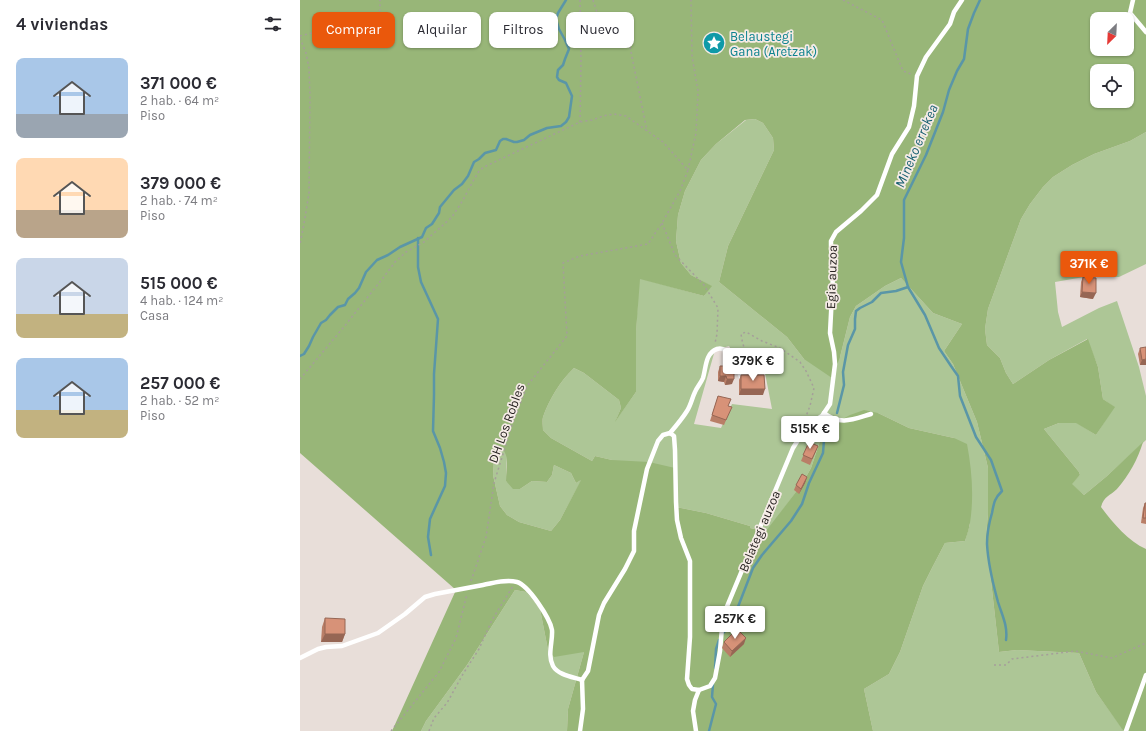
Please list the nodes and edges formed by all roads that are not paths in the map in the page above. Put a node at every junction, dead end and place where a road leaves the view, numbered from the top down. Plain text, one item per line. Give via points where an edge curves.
1 (962, 0) edge
2 (1133, 0) edge
3 (1146, 32) edge
4 (741, 377) edge
5 (824, 413) junction
6 (871, 414) dead end
7 (670, 433) junction
8 (800, 437) joint
9 (300, 658) edge
10 (1146, 675) edge
11 (582, 680) junction
12 (699, 690) junction
13 (580, 731) edge
14 (696, 731) edge
15 (1126, 731) edge

1 - 5 lane, Egia auzoa via 950,24 926,56 917,76 909,127 892,154 877,195 836,232 831,241 830,333 835,364 830,404
2 - 3 lane via 1130,13
4 - 7 lane via 731,355 724,349 712,352 688,410
5 - 6 lane via 837,421
5 - 8 lane, Egia auzoa
7 - 11 lane via 663,435 658,441 647,469 634,530 634,551 599,615 588,671
7 - 12 lane via 674,436 677,520 690,561 687,680 692,689
8 - 12 lane, Belategi auzoa via 793,448 723,616 715,678 710,686
9 - 11 lane via 318,649 342,646 378,634 425,598 435,594 503,581 517,582 525,586 536,599 552,629 550,659 553,667 559,672
10 - 15 lane
11 - 13 lane
12 - 14 lane via 694,710

